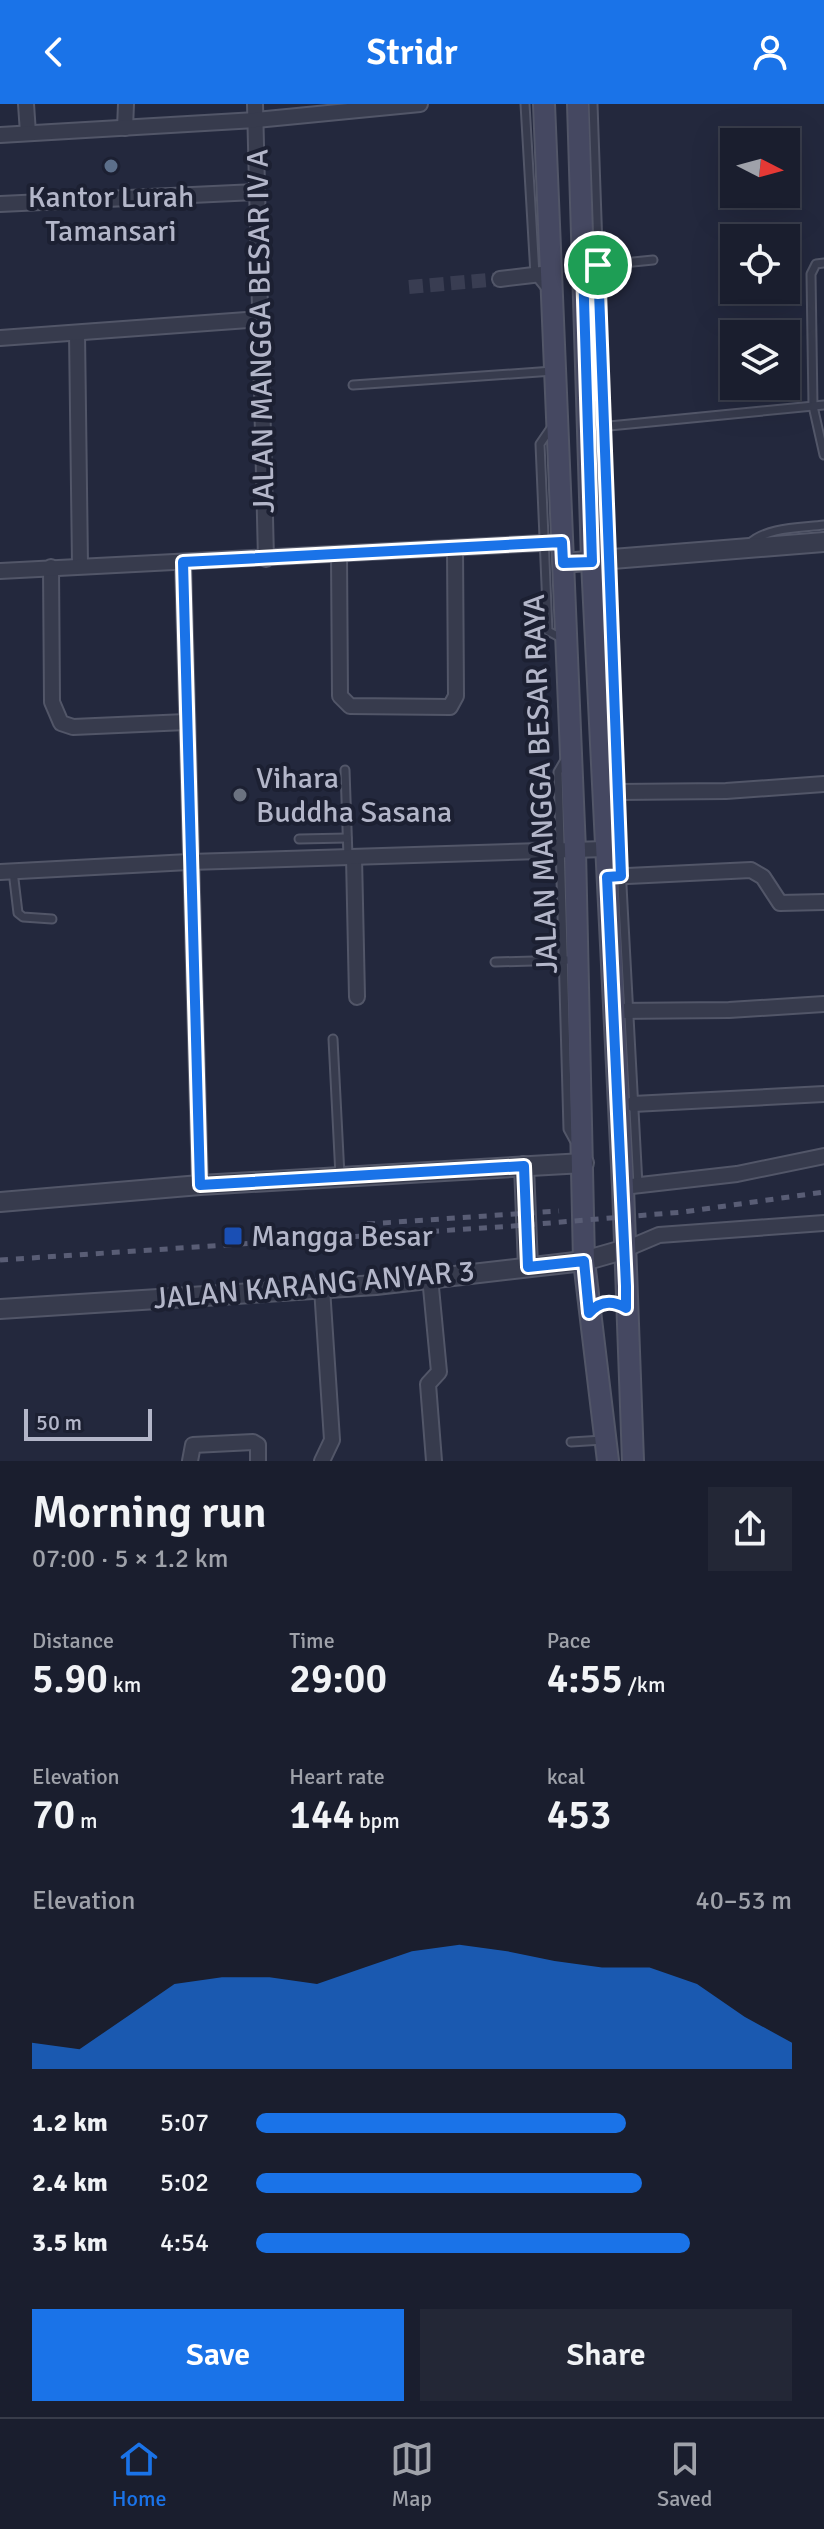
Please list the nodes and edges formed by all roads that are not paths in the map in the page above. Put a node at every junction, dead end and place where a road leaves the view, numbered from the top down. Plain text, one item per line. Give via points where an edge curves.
1 (26, 104) edge
2 (126, 104) edge
3 (255, 104) edge
4 (420, 104) edge
5 (525, 104) edge
6 (544, 104) edge
7 (578, 104) edge
8 (593, 104) edge
9 (365, 107) edge
10 (256, 120) junction
11 (125, 128) junction
12 (28, 133) junction
13 (0, 135) edge
14 (595, 185) junction
15 (256, 192) junction
16 (0, 204) edge
17 (582, 210) junction
18 (597, 231) junction
19 (653, 260) dead end
20 (824, 263) edge
21 (590, 266) junction
22 (543, 274) junction
23 (500, 279) tunnel mouth
24 (255, 320) junction
25 (77, 333) junction
26 (0, 338) edge
27 (555, 370) junction
28 (353, 385) dead end
29 (824, 405) edge
30 (813, 406) junction
31 (594, 427) junction
32 (824, 455) edge
33 (824, 525) edge
34 (553, 542) junction
35 (824, 542) edge
36 (748, 546) junction
37 (455, 549) junction
38 (339, 555) junction
39 (266, 559) junction
40 (600, 561) junction
41 (183, 562) junction
42 (563, 563) junction
43 (80, 565) junction
44 (51, 567) junction
45 (0, 571) edge
46 (565, 640) junction
47 (186, 722) junction
48 (607, 724) junction
49 (345, 770) dead end
50 (824, 784) edge
51 (617, 792) junction
52 (347, 838) junction
53 (299, 839) dead end
54 (605, 849) junction
55 (568, 850) junction
56 (351, 857) junction
57 (189, 862) junction
58 (6, 871) edge
59 (614, 877) junction
60 (824, 902) edge
61 (52, 919) dead end
62 (571, 960) junction
63 (495, 962) dead end
64 (357, 997) dead end
65 (824, 1004) edge
66 (622, 1011) junction
67 (333, 1039) dead end
68 (824, 1094) edge
69 (633, 1104) junction
70 (824, 1156) edge
71 (584, 1159) junction
72 (524, 1166) junction
73 (340, 1176) junction
74 (200, 1185) junction
75 (631, 1186) junction
76 (0, 1202) edge
77 (824, 1223) edge
78 (626, 1249) junction
79 (584, 1261) junction
80 (528, 1267) junction
81 (430, 1277) junction
82 (322, 1288) junction
83 (626, 1308) junction
84 (0, 1309) edge
85 (589, 1313) junction
86 (605, 1440) junction
87 (571, 1442) dead end
88 (190, 1461) edge
89 (258, 1461) edge
90 (322, 1461) edge
91 (434, 1461) edge
92 (608, 1461) edge
93 (633, 1461) edge

1 - 12 street
2 - 11 street
3 - 10 street, JALAN MANGGA BESAR IV A
4 - 9 street
5 - 22 lane
6 - 22 main road, JALAN MANGGA BESAR RAYA
7 - 17 main road, JALAN MANGGA BESAR RAYA
8 - 14 lane
9 - 10 street
10 - 11 street
10 - 15 street, JALAN MANGGA BESAR IV A
11 - 12 street
12 - 13 street
14 - 17 main road
14 - 18 lane
15 - 16 street
15 - 24 street, JALAN MANGGA BESAR IV A
17 - 18 main road
17 - 21 main road, JALAN MANGGA BESAR RAYA
18 - 21 lane
19 - 21 lane
20 - 30 lane via 816,264 811,274
21 - 31 main road, JALAN MANGGA BESAR RAYA
22 - 23 street
22 - 27 main road, JALAN MANGGA BESAR RAYA via 551,295
24 - 25 street
24 - 39 street, JALAN MANGGA BESAR IV A
25 - 26 street
25 - 43 street
27 - 28 lane
27 - 34 main road, JALAN MANGGA BESAR RAYA
29 - 30 lane
30 - 31 lane
30 - 32 lane
31 - 40 main road, JALAN MANGGA BESAR RAYA
33 - 36 lane via 770,534
34 - 37 street
34 - 42 main road, JALAN MANGGA BESAR RAYA
34 - 46 lane via 548,631
35 - 36 street
36 - 40 street
37 - 38 street
37 - 38 street via 456,696 450,707 343,702
38 - 39 street
39 - 41 street
40 - 42 street
40 - 48 main road, JALAN MANGGA BESAR RAYA
41 - 43 street
41 - 47 street
42 - 46 main road, JALAN MANGGA BESAR RAYA
43 - 44 street
44 - 45 street
44 - 47 street via 52,702 61,723 73,727
46 - 55 main road, JALAN MANGGA BESAR RAYA
47 - 57 street
48 - 51 lane
48 - 54 main road, JALAN MANGGA BESAR RAYA
49 - 52 lane
50 - 51 street
51 - 59 lane
52 - 53 lane
52 - 56 lane
54 - 55 street
54 - 59 main road, JALAN MANGGA BESAR RAYA
55 - 56 street
55 - 62 main road, JALAN MANGGA BESAR RAYA
56 - 57 street
56 - 64 street
57 - 58 street
57 - 74 street
58 - 61 lane via 18,913
59 - 60 street via 751,870 763,877 780,903
59 - 66 main road, JALAN MANGGA BESAR RAYA
62 - 63 lane
62 - 71 main road, JALAN MANGGA BESAR RAYA
65 - 66 street
66 - 69 lane
66 - 75 main road, JALAN MANGGA BESAR RAYA
67 - 73 lane
68 - 69 street
69 - 75 lane
70 - 75 street via 737,1174
71 - 72 street
71 - 79 main road, JALAN MANGGA BESAR RAYA
72 - 73 street
72 - 80 street
73 - 74 street
74 - 76 street
75 - 78 main road, JALAN MANGGA BESAR RAYA
77 - 78 street via 659,1235
78 - 79 street, JALAN KARANG ANYAR 3
78 - 83 main road, JALAN MANGGA BESAR RAYA
79 - 80 street, JALAN KARANG ANYAR 3
79 - 85 main road, JALAN MANGGA BESAR RAYA
80 - 81 street, JALAN KARANG ANYAR 3
81 - 82 street, JALAN KARANG ANYAR 3
81 - 91 street via 439,1372 428,1384
82 - 84 street, JALAN KARANG ANYAR 3
82 - 90 street via 332,1440
83 - 85 main road via 611,1302
83 - 93 main road, JALAN MANGGA BESAR RAYA
85 - 86 main road, JALAN MANGGA BESAR RAYA
86 - 87 lane
86 - 92 main road, JALAN MANGGA BESAR RAYA
88 - 89 street via 193,1445 253,1442 258,1445

